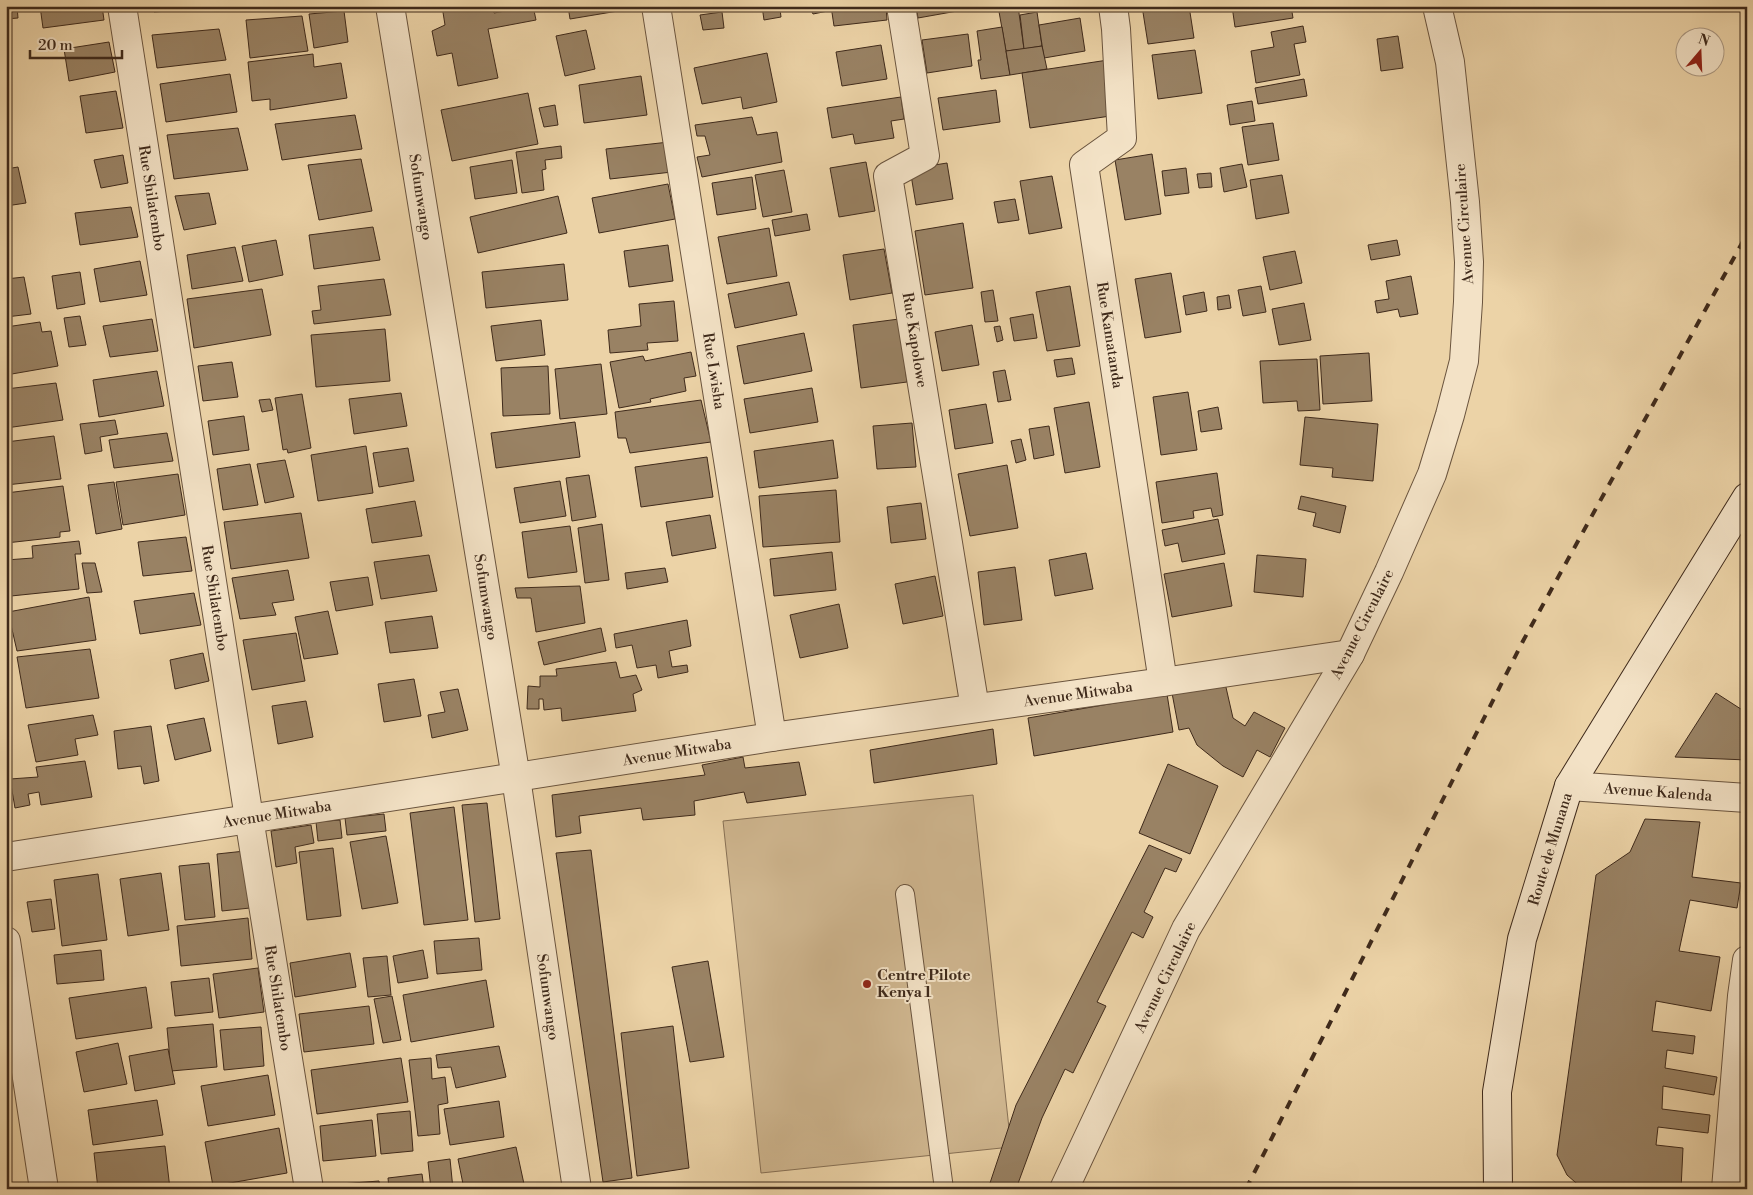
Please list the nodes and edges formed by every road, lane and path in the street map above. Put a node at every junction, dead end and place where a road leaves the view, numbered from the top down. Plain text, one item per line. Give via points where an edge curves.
1 (122, 6) edge
2 (390, 6) edge
3 (656, 6) edge
4 (901, 6) edge
5 (1113, 6) edge
6 (1438, 6) edge
7 (1747, 497) edge
8 (1350, 654) junction
9 (1163, 682) junction
10 (973, 696) dead end
11 (772, 737) junction
12 (516, 778) junction
13 (1569, 786) junction
14 (1747, 798) edge
15 (249, 818) junction
16 (6, 857) edge
17 (905, 894) dead end
18 (6, 941) edge
19 (1747, 960) edge
20 (44, 1189) edge
21 (309, 1189) edge
22 (577, 1189) edge
23 (944, 1189) edge
24 (1064, 1189) edge
25 (1498, 1189) edge
26 (1726, 1189) edge

1 - 15 street, Rue Shilatembo
2 - 12 street, Sofumwango
3 - 11 street, Rue Lwisha
4 - 10 street, Rue Kapolowe via 925,156 888,176
5 - 9 street, Rue Kamatanda via 1122,138 1084,165
6 - 8 street, Avenue Circulaire via 1450,62 1467,228 1469,262 1464,361 1432,474
7 - 13 street, Route de Munana
8 - 9 street, Avenue Mitwaba
8 - 24 street, Avenue Circulaire via 1186,929
9 - 11 street, Avenue Mitwaba
11 - 12 street, Avenue Mitwaba
12 - 15 street, Avenue Mitwaba
12 - 22 street, Sofumwango
13 - 14 street, Avenue Kalenda
13 - 25 street, Route de Munana via 1522,939 1497,1092
15 - 16 street, Avenue Mitwaba
15 - 21 street, Rue Shilatembo
17 - 23 lane
18 - 20 street
19 - 26 street

